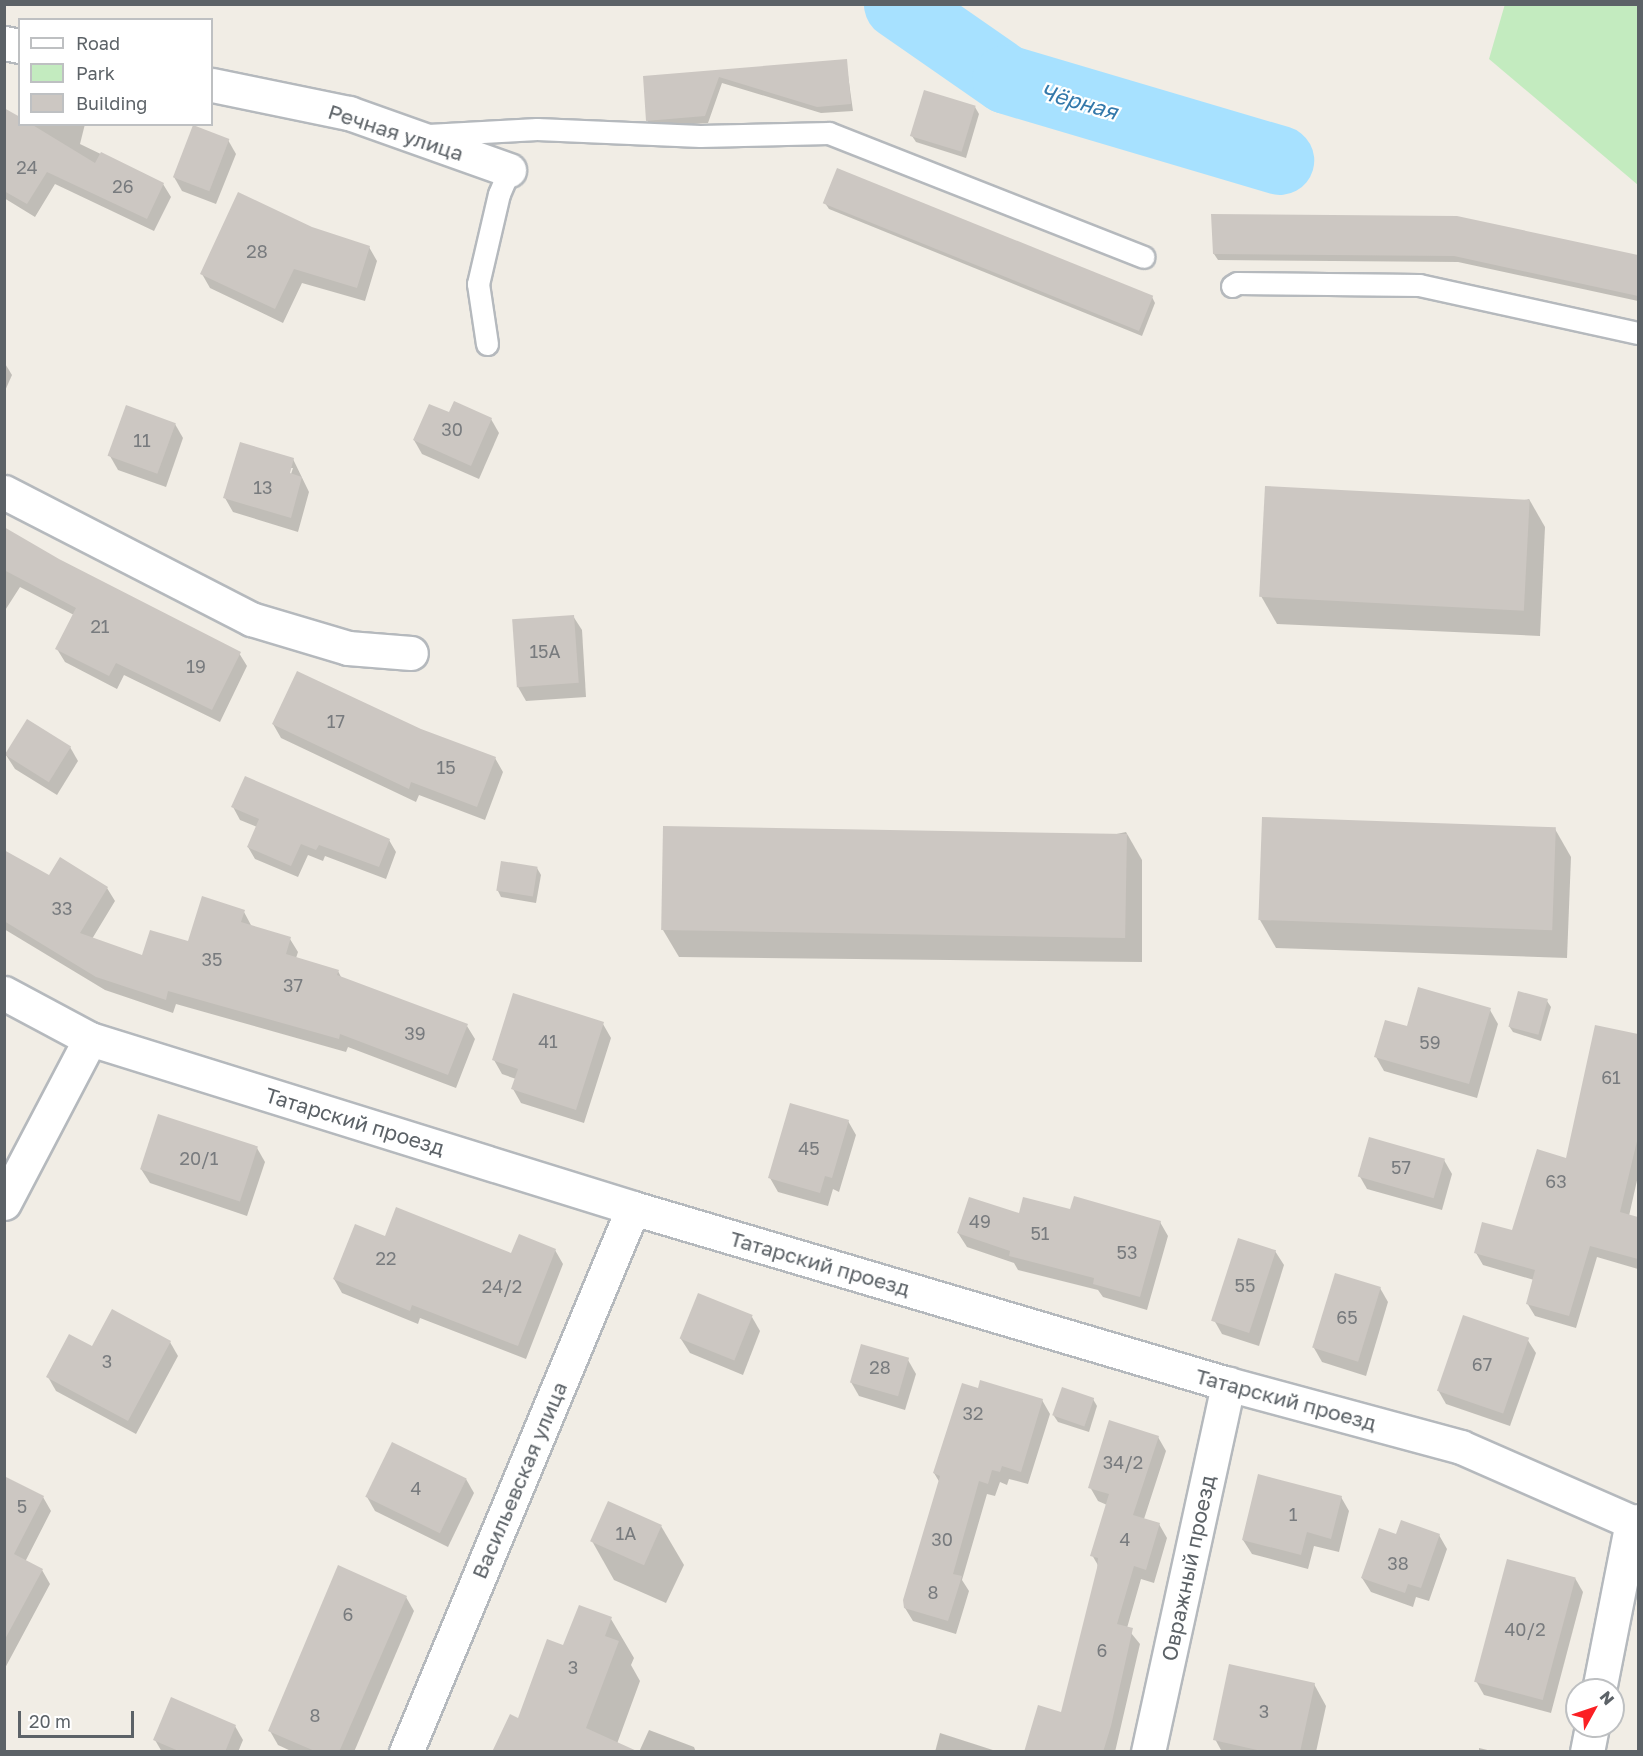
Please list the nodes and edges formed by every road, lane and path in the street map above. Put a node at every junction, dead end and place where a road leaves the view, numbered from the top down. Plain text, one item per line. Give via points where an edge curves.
1 (213, 85) edge
2 (412, 136) junction
3 (509, 170) joint
4 (1143, 258) dead end
5 (1232, 286) dead end
6 (1638, 333) edge
7 (487, 344) dead end
8 (4, 492) edge
9 (411, 653) dead end
10 (4, 993) edge
11 (90, 1039) junction
12 (4, 1203) edge
13 (633, 1208) junction
14 (1228, 1384) junction
15 (1635, 1522) edge
16 (1602, 1678) edge
17 (406, 1752) edge
18 (1148, 1752) edge

1 - 2 street, Речная улица via 349,113
2 - 3 street, Речная улица
2 - 4 lane via 537,129 700,136 829,133
3 - 7 lane via 499,194 478,284
5 - 6 lane via 1419,285
8 - 9 street via 251,619 348,648
10 - 11 street, Татарский проезд
11 - 12 street
11 - 13 street, Татарский проезд
13 - 14 street, Татарский проезд
13 - 17 street, Васильевская улица
14 - 15 street, Татарский проезд via 1461,1447
14 - 18 street, Овражный проезд
15 - 16 street

